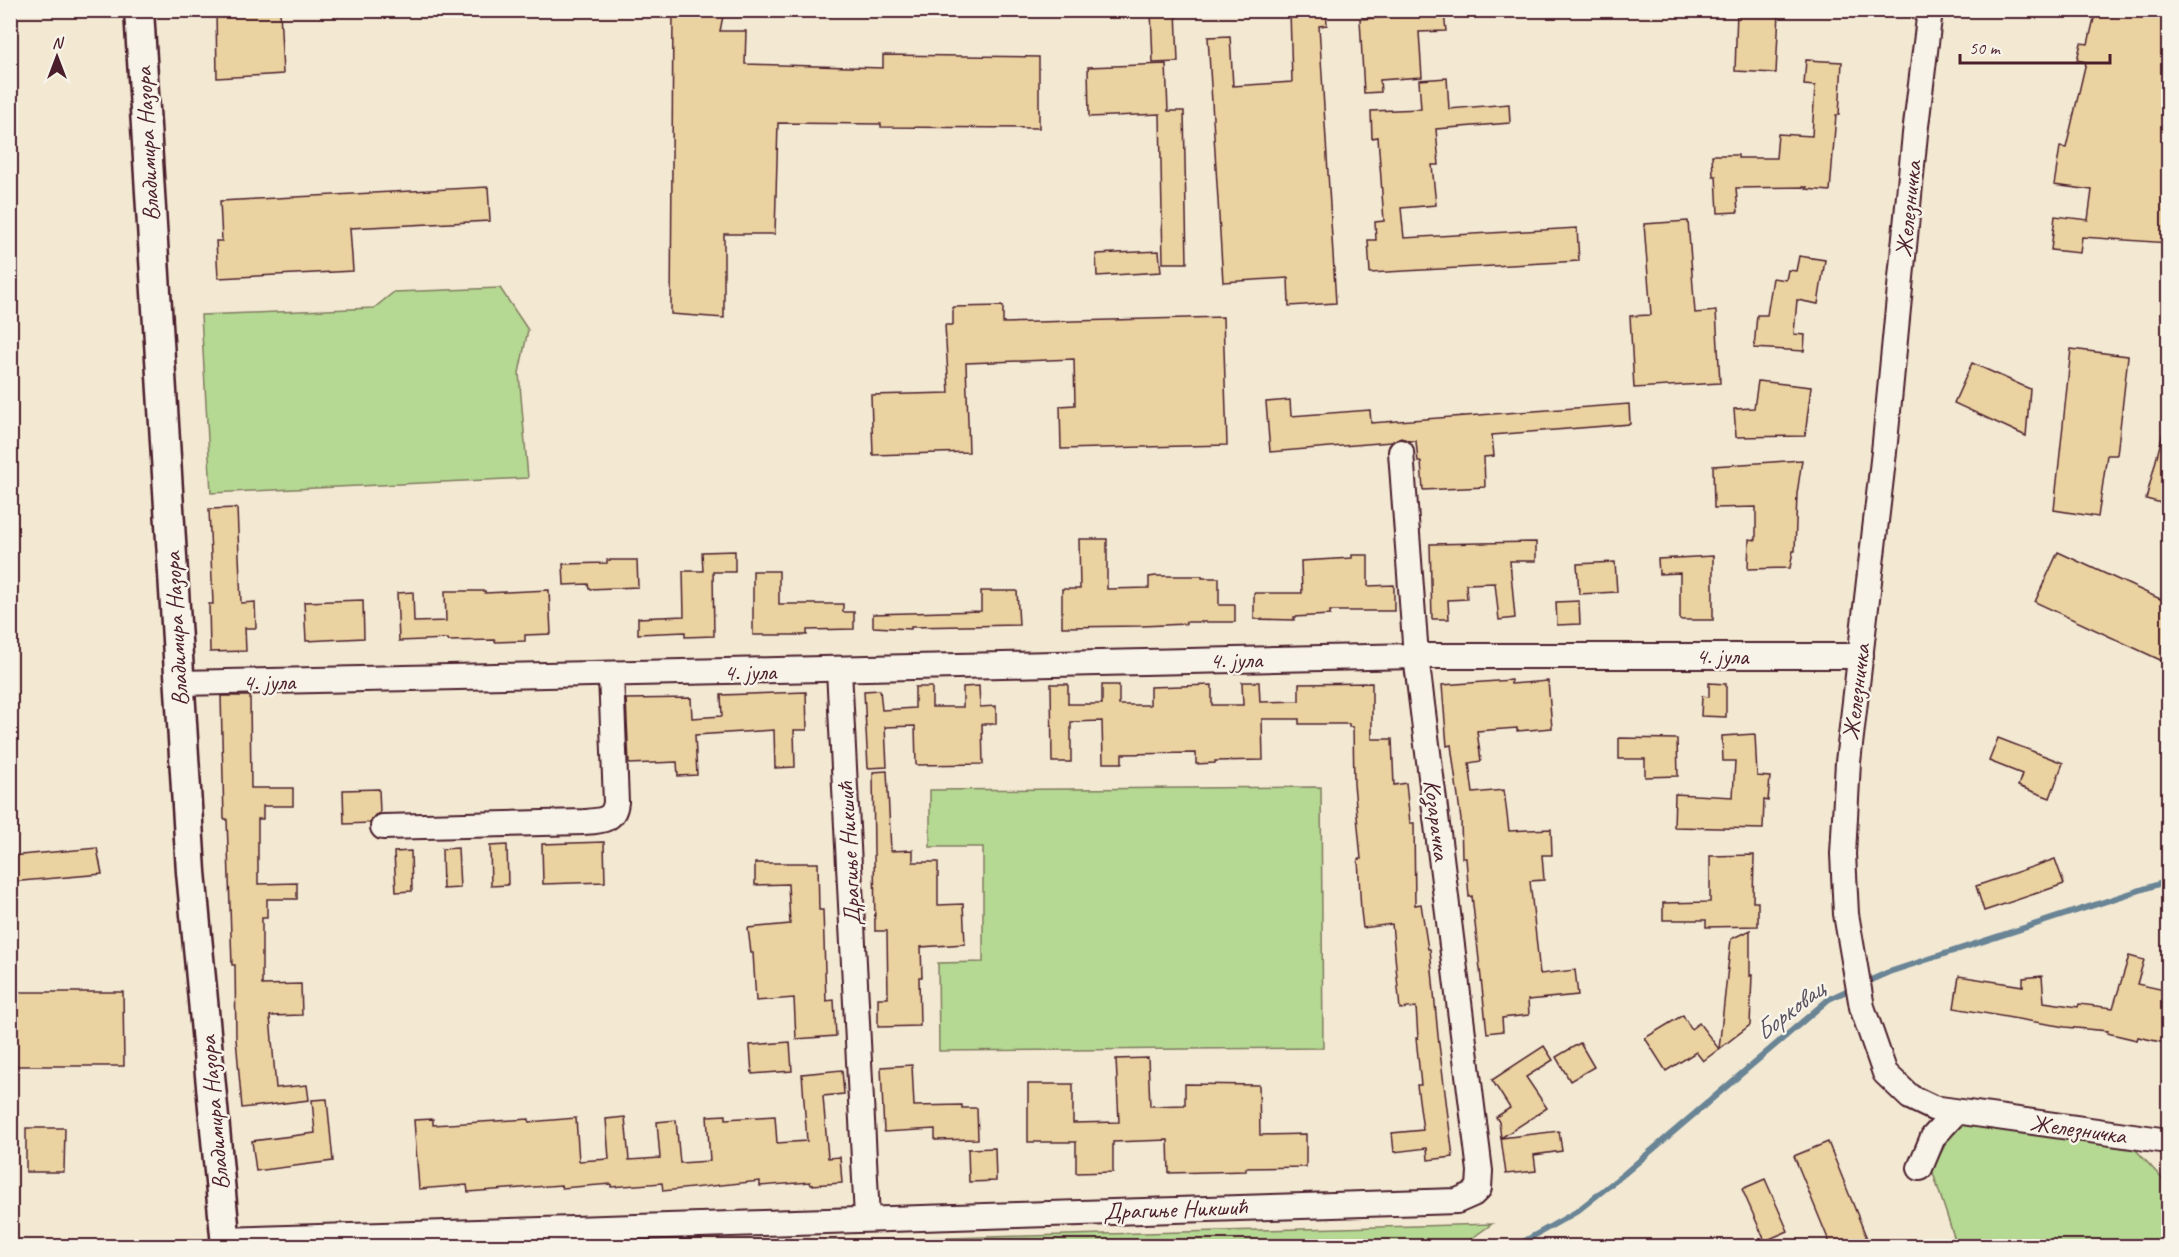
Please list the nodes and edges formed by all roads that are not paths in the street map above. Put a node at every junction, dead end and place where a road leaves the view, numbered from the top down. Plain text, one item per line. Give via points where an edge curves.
1 (139, 10) edge
2 (1930, 10) edge
3 (1401, 452) dead end
4 (1416, 656) junction
5 (1861, 656) junction
6 (839, 670) junction
7 (611, 675) junction
8 (179, 683) junction
9 (382, 827) dead end
10 (1955, 1113) junction
11 (2169, 1141) edge
12 (1920, 1168) dead end
13 (1479, 1188) joint
14 (867, 1218) junction
15 (226, 1243) edge

1 - 8 street, Владимира Назора
2 - 5 street, Железничка
3 - 4 street, Козарачка
4 - 5 street, 4. јула
4 - 6 street, 4. јула
4 - 13 street, Козарачка via 1454,947
5 - 10 street, Железничка via 1848,762 1844,900 1862,1007 1885,1073 1910,1097
6 - 7 street, 4. јула
6 - 14 street, Драгиње Никшић
7 - 8 street, 4. јула
7 - 9 street via 616,802 614,814 608,819
8 - 15 street, Владимира Назора via 191,872
10 - 11 street, Железничка
10 - 12 street via 1933,1137
13 - 14 street, Драгиње Никшић via 1457,1201
14 - 15 street, Драгиње Никшић

